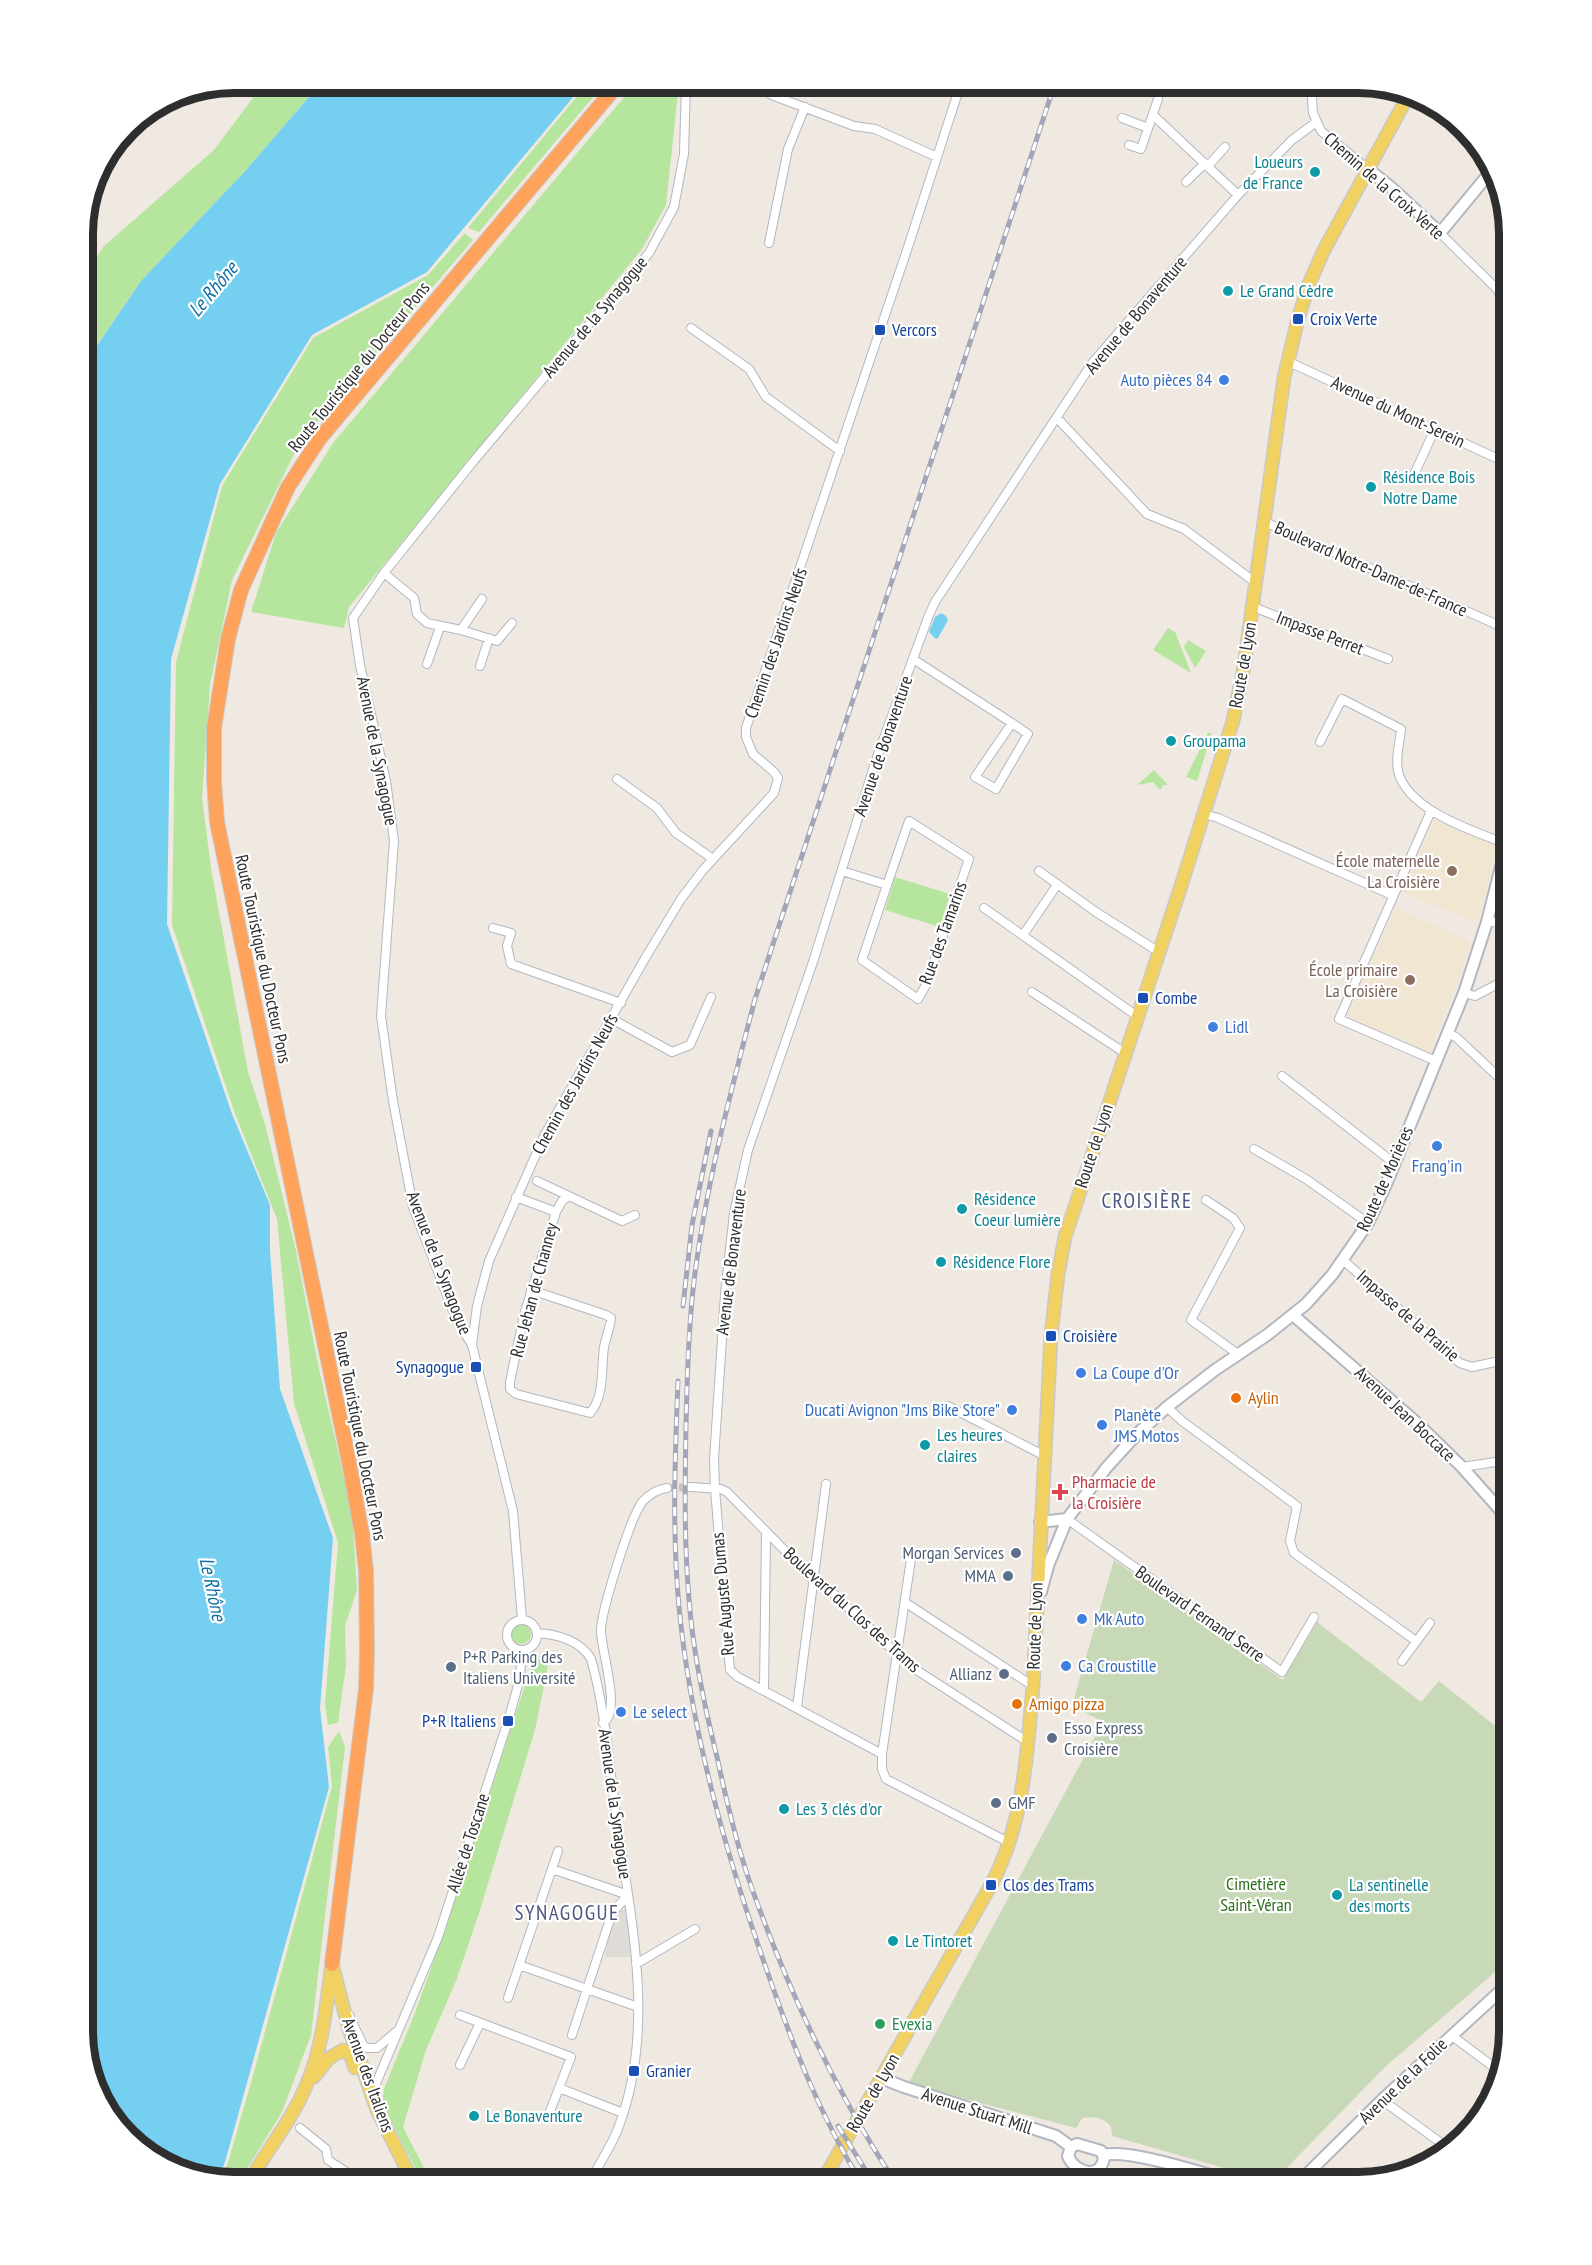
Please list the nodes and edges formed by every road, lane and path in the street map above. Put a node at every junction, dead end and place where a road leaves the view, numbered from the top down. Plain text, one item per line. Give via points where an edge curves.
1 (611, 93) edge
2 (686, 93) edge
3 (768, 93) edge
4 (958, 93) edge
5 (1312, 93) edge
6 (1158, 99) dead end
7 (1405, 101) edge
8 (805, 107) junction
9 (1153, 115) junction
10 (1122, 118) dead end
11 (1316, 123) junction
12 (1148, 128) junction
13 (1129, 145) dead end
14 (1225, 147) dead end
15 (937, 157) junction
16 (1206, 165) junction
17 (1368, 169) junction
18 (1486, 177) edge
19 (1186, 182) dead end
20 (1238, 195) junction
21 (1440, 233) junction
22 (769, 243) dead end
23 (1499, 292) edge
24 (691, 328) dead end
25 (1287, 362) junction
26 (1057, 418) junction
27 (1435, 429) junction
28 (840, 451) junction
29 (1499, 459) edge
30 (1412, 479) dead end
31 (1264, 522) junction
32 (384, 573) junction
33 (1256, 583) junction
34 (482, 599) dead end
35 (1253, 607) junction
36 (512, 623) dead end
37 (1499, 626) edge
38 (440, 627) junction
39 (461, 630) junction
40 (489, 638) junction
41 (913, 659) junction
42 (1388, 659) dead end
43 (427, 664) dead end
44 (480, 666) dead end
45 (1012, 723) junction
46 (1320, 742) dead end
47 (617, 779) dead end
48 (1431, 811) junction
49 (1204, 814) junction
50 (1499, 837) edge
51 (713, 859) junction
52 (842, 871) junction
53 (1038, 871) dead end
54 (1499, 875) edge
55 (887, 885) junction
56 (1055, 888) dead end
57 (1392, 895) junction
58 (984, 908) dead end
59 (1487, 921) junction
60 (1499, 921) edge
61 (493, 928) dead end
62 (1023, 935) junction
63 (1159, 952) junction
64 (1499, 983) edge
65 (1032, 992) dead end
66 (1464, 993) junction
67 (711, 997) dead end
68 (621, 1003) junction
69 (1137, 1016) junction
70 (612, 1019) junction
71 (1447, 1033) junction
72 (1125, 1053) junction
73 (1436, 1060) junction
74 (1282, 1076) dead end
75 (1499, 1078) edge
76 (1254, 1149) dead end
77 (1394, 1163) junction
78 (537, 1180) dead end
79 (569, 1196) junction
80 (516, 1197) junction
81 (1206, 1200) dead end
82 (555, 1212) junction
83 (635, 1215) dead end
84 (1368, 1223) junction
85 (1344, 1261) junction
86 (531, 1290) junction
87 (1293, 1315) junction
88 (472, 1346) junction
89 (1239, 1355) junction
90 (1499, 1361) edge
91 (948, 1406) dead end
92 (1167, 1407) junction
93 (1043, 1455) junction
94 (1499, 1461) edge
95 (1462, 1467) junction
96 (826, 1484) dead end
97 (690, 1487) tunnel mouth
98 (667, 1488) tunnel mouth
99 (715, 1489) junction
100 (1499, 1509) edge
101 (1067, 1520) junction
102 (1040, 1522) junction
103 (766, 1532) junction
104 (911, 1559) dead end
105 (814, 1578) junction
106 (906, 1603) junction
107 (1036, 1610) junction
108 (1314, 1617) dead end
109 (522, 1619) junction
110 (1431, 1623) dead end
111 (537, 1633) junction
112 (1416, 1641) junction
113 (523, 1650) junction
114 (897, 1654) junction
115 (1402, 1661) dead end
116 (1033, 1686) junction
117 (764, 1690) junction
118 (797, 1707) junction
119 (603, 1723) junction
120 (1028, 1742) junction
121 (882, 1754) junction
122 (1010, 1843) junction
123 (558, 1851) dead end
124 (552, 1869) junction
125 (628, 1895) junction
126 (695, 1929) dead end
127 (332, 1964) junction
128 (636, 1964) junction
129 (519, 1965) junction
130 (587, 1989) junction
131 (1499, 1991) edge
132 (508, 1998) dead end
133 (344, 2007) junction
134 (638, 2007) junction
135 (460, 2015) dead end
136 (480, 2023) junction
137 (398, 2030) junction
138 (572, 2035) dead end
139 (1450, 2035) junction
140 (460, 2065) dead end
141 (1494, 2067) edge
142 (881, 2078) junction
143 (306, 2088) junction
144 (559, 2088) junction
145 (371, 2094) junction
146 (1382, 2100) junction
147 (623, 2113) junction
148 (547, 2120) dead end
149 (300, 2128) dead end
150 (1442, 2144) edge
151 (1071, 2147) junction
152 (1103, 2155) junction
153 (255, 2172) edge
154 (347, 2172) edge
155 (408, 2172) edge
156 (594, 2172) edge
157 (828, 2172) edge
158 (1080, 2172) edge
159 (1094, 2172) edge
160 (1196, 2172) edge
161 (1309, 2172) edge

1 - 127 highway, Route Touristique du Docteur Pons via 320,438 288,487 241,590 214,728 217,822 349,1461 366,1571 366,1689
2 - 32 street, Avenue de la Synagogue via 684,154 674,207 649,253
3 - 8 street
4 - 15 street, Chemin des Jardins Neufs
5 - 11 street, Chemin de la Croix Verte
6 - 9 street
7 - 17 main road, Route de Lyon
8 - 15 street via 854,126 875,129
8 - 22 street via 788,149
9 - 12 street
9 - 16 street
10 - 12 street
11 - 17 street, Chemin de la Croix Verte via 1329,139
11 - 20 street, Avenue de Bonaventure via 1292,140
12 - 13 street via 1141,149
14 - 16 street
15 - 28 street, Chemin des Jardins Neufs
16 - 19 street
16 - 20 street
17 - 21 main road, Chemin de la Croix Verte
17 - 25 main road, Route de Lyon via 1311,279
18 - 21 main road
20 - 26 street, Avenue de Bonaventure via 1093,362
21 - 23 street, Chemin de la Croix Verte
24 - 28 street via 749,369 766,397
25 - 27 street, Avenue du Mont-Serein
25 - 31 main road, Route de Lyon
26 - 33 street via 1147,514 1184,529
26 - 41 street, Avenue de Bonaventure via 935,602
27 - 29 street, Avenue du Mont-Serein
27 - 30 street
28 - 51 street, Chemin des Jardins Neufs via 746,728 748,746 774,772 777,785 760,810
31 - 33 main road, Route de Lyon
31 - 37 street, Boulevard Notre-Dame-de-France
32 - 38 street via 414,598 417,614
32 - 88 street, Avenue de la Synagogue via 353,618 394,841 381,1016 413,1207 457,1322
33 - 35 main road, Route de Lyon
34 - 39 street
35 - 42 street, Impasse Perret
35 - 49 main road, Route de Lyon via 1239,693
36 - 40 street via 497,641
38 - 39 street
38 - 43 street
39 - 40 street
40 - 44 street
41 - 45 street
41 - 52 street, Avenue de Bonaventure
45 - 45 street via 975,777 996,789 1028,734
46 - 48 street via 1342,699 1401,729 1398,772 1416,800
47 - 51 street via 657,808 676,833
48 - 50 street
48 - 57 street
49 - 57 street
49 - 63 main road, Route de Lyon
51 - 68 street, Chemin des Jardins Neufs via 680,901
52 - 55 street
52 - 99 street, Avenue de Bonaventure via 748,1150 734,1212 725,1294
53 - 63 street
54 - 59 main road, Route de Morières
55 - 55 street, Rue des Tamarins via 909,821 969,859 918,999 862,960
56 - 62 street
57 - 73 street via 1339,1019
58 - 62 street
59 - 60 street
59 - 66 main road, Route de Morières
61 - 68 street via 512,933 507,946 511,964
62 - 69 street
63 - 69 main road, Route de Lyon
64 - 66 street via 1474,996
65 - 72 street
66 - 71 main road, Route de Morières
67 - 70 street via 690,1045 672,1052
68 - 70 street, Chemin des Jardins Neufs
69 - 72 main road, Route de Lyon
70 - 80 street, Chemin des Jardins Neufs via 544,1136
71 - 73 main road, Route de Morières
71 - 75 street
72 - 93 main road, Route de Lyon via 1061,1257
73 - 77 main road, Route de Morières
74 - 77 street
76 - 84 street via 1306,1179
77 - 84 main road, Route de Morières
78 - 79 street
79 - 82 street, Rue Jehan de Channey
79 - 83 street via 622,1221
80 - 82 street
80 - 88 street, Chemin des Jardins Neufs via 483,1277
81 - 89 street via 1233,1218 1240,1228 1191,1320
82 - 86 street, Rue Jehan de Channey
84 - 85 main road, Route de Morières
85 - 87 main road, Route de Morières
85 - 90 street, Impasse de la Prairie via 1460,1363 1472,1367
86 - 86 street, Rue Jehan de Channey via 510,1389 587,1414 594,1408 601,1386 611,1318
87 - 89 main road, Route de Morières
87 - 95 main road, Avenue Jean Boccace
88 - 109 street, Avenue de la Synagogue via 513,1511
89 - 92 main road, Route de Morières
91 - 93 street
92 - 101 main road, Route de Morières via 1107,1467
92 - 112 street via 1297,1506 1290,1541 1294,1553
93 - 102 main road, Route de Lyon
94 - 95 street
95 - 100 main road, Avenue Jean Boccace
96 - 105 street
97 - 99 street
98 - 119 street via 654,1492 636,1512 604,1608 601,1631 610,1712
99 - 103 street, Boulevard du Clos des Trams via 727,1492
99 - 117 street, Rue Auguste Dumas via 730,1670
101 - 102 main road
101 - 107 main road, Route de Morières
101 - 108 street, Boulevard Fernand Serre via 1282,1672
102 - 107 main road, Route de Lyon
103 - 105 street, Boulevard du Clos des Trams
103 - 117 street
104 - 106 street
105 - 114 street, Boulevard du Clos des Trams
105 - 118 street
106 - 114 street
106 - 116 street
107 - 116 main road, Route de Lyon
109 - 111 street via 532,1623
109 - 113 street via 511,1624 507,1635 510,1645
110 - 112 street
111 - 113 street via 532,1646
111 - 119 street, Avenue de la Synagogue via 567,1640 588,1654
112 - 115 street
113 - 137 street, Allée de Toscane via 508,1721 438,1937
114 - 120 street, Boulevard du Clos des Trams
114 - 121 street
116 - 120 main road, Route de Lyon
117 - 118 street, Rue Auguste Dumas
118 - 121 street, Rue Auguste Dumas
119 - 125 street, Avenue de la Synagogue
120 - 122 main road, Route de Lyon
121 - 122 street via 886,1779
122 - 142 main road, Route de Lyon via 974,1916
123 - 124 street
124 - 125 street
124 - 129 street
125 - 128 street, Avenue de la Synagogue
125 - 130 street via 612,1913
126 - 128 street
127 - 133 main road, Avenue des Italiens
127 - 143 main road via 322,2033
128 - 134 street, Avenue de la Synagogue
129 - 130 street
129 - 132 street
130 - 134 street
130 - 138 street
131 - 139 main road, Avenue de la Folie
133 - 137 street, Allée de Toscane via 367,2048 377,2048
133 - 145 main road, Avenue des Italiens
134 - 147 street, Avenue de la Synagogue via 634,2072
135 - 136 street
136 - 140 street
136 - 144 street via 571,2057
137 - 145 street, Allée de Toscane
139 - 141 street
139 - 146 main road, Avenue de la Folie
142 - 151 main road, Avenue Stuart Mill via 1056,2136
142 - 157 main road, Route de Lyon
143 - 145 main road via 329,2058 343,2050 351,2056 363,2088
143 - 153 main road
144 - 147 street
144 - 148 street
145 - 155 main road, Avenue des Italiens
146 - 150 street
146 - 161 main road, Avenue de la Folie
147 - 156 street, Avenue de la Synagogue
149 - 154 street via 326,2148 328,2160
151 - 152 main road via 1098,2149
151 - 158 main road via 1068,2156
152 - 159 main road via 1104,2161
152 - 160 main road via 1138,2157

